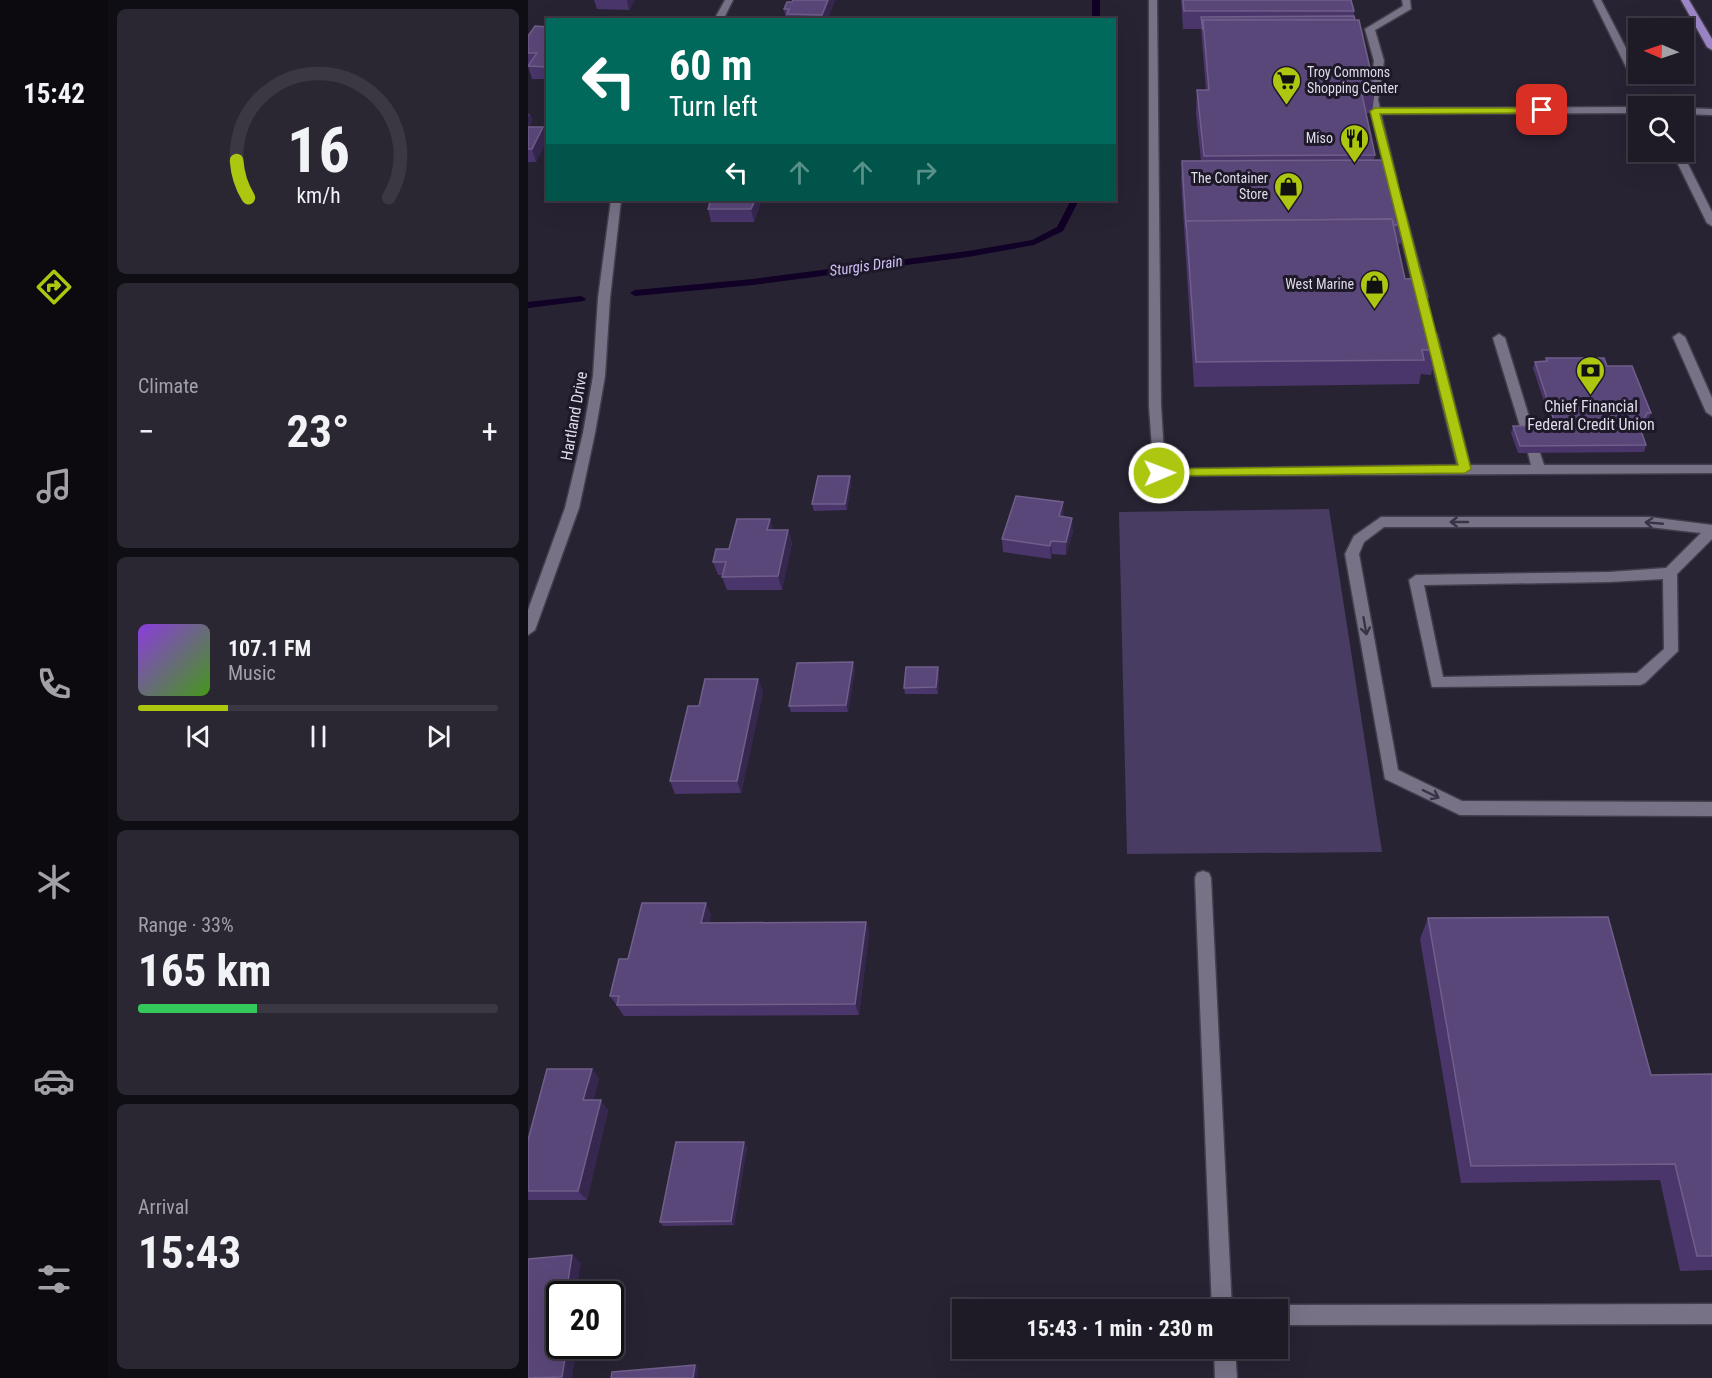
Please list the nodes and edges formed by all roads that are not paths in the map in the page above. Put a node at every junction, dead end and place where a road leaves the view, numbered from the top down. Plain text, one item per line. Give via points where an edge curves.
1 (729, 0) edge
2 (1153, 0) edge
3 (1406, 0) edge
4 (1597, 0) edge
5 (1684, 0) edge
6 (719, 18) edge
7 (1712, 47) edge
8 (1628, 61) edge
9 (1628, 110) edge
10 (1375, 111) junction
11 (1694, 111) edge
12 (1712, 112) edge
13 (1682, 162) edge
14 (616, 201) edge
15 (1712, 223) edge
16 (1424, 305) edge
17 (1430, 327) edge
18 (1679, 337) dead end
19 (1499, 338) dead end
20 (1712, 412) edge
21 (1528, 433) edge
22 (1534, 453) edge
23 (1465, 469) junction
24 (1712, 469) edge
25 (1540, 471) junction
26 (1712, 530) edge
27 (1670, 573) junction
28 (528, 630) edge
29 (1712, 809) edge
30 (1203, 878) dead end
31 (1222, 1299) edge
32 (1712, 1314) edge
33 (1288, 1315) edge
34 (1225, 1359) edge
35 (1226, 1378) edge

1 - 6 street
2 - 23 street via 1155,406 1159,473
3 - 10 street via 1408,7 1370,29 1379,62
4 - 8 street
5 - 7 main road
9 - 10 street
10 - 16 street
11 - 12 street
13 - 15 street
14 - 28 street, Hartland Drive via 599,376 589,433 572,508
17 - 23 street
18 - 20 street
19 - 21 street
22 - 25 street
23 - 25 street
24 - 25 street
26 - 27 street
26 -> 29 street via 1649,522 1381,522 1359,539 1352,554 1391,774 1460,808
27 - 27 street via 1609,578 1416,580 1437,683 1640,679 1671,651
30 - 31 street
32 - 33 street
34 - 35 street

